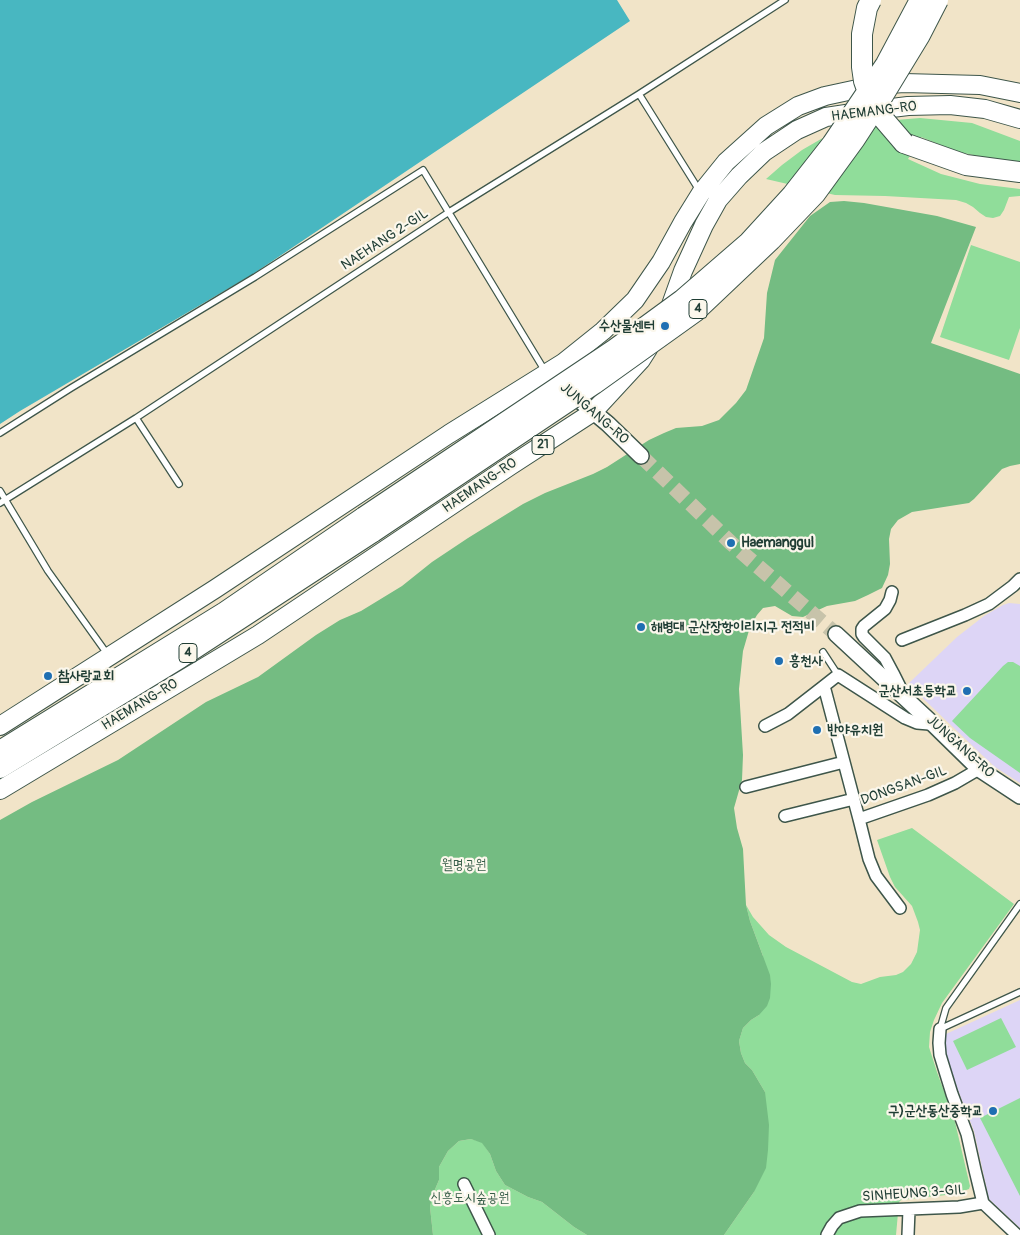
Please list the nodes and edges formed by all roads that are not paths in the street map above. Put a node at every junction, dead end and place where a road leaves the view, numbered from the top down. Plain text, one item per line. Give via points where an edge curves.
1 (785, 0) edge
2 (871, 0) edge
3 (920, 0) edge
4 (938, 0) edge
5 (1020, 93) edge
6 (639, 94) junction
7 (1020, 119) edge
8 (1020, 172) edge
9 (701, 193) junction
10 (449, 212) junction
11 (546, 373) junction
12 (594, 412) junction
13 (483, 413) junction
14 (136, 418) junction
15 (0, 433) edge
16 (641, 456) tunnel mouth
17 (510, 466) junction
18 (179, 484) dead end
19 (0, 491) edge
20 (2, 502) edge
21 (369, 525) junction
22 (1020, 579) edge
23 (892, 592) dead end
24 (836, 634) tunnel mouth
25 (902, 640) dead end
26 (823, 652) dead end
27 (109, 656) junction
28 (838, 675) junction
29 (824, 686) junction
30 (904, 697) junction
31 (933, 724) junction
32 (0, 726) edge
33 (765, 726) dead end
34 (0, 750) edge
35 (844, 762) junction
36 (0, 768) edge
37 (979, 769) junction
38 (746, 786) dead end
39 (0, 790) edge
40 (1020, 796) edge
41 (854, 799) junction
42 (785, 816) dead end
43 (859, 819) junction
44 (1020, 904) edge
45 (900, 908) dead end
46 (1020, 992) edge
47 (940, 1029) junction
48 (464, 1184) dead end
49 (984, 1203) junction
50 (909, 1210) junction
51 (489, 1235) edge
52 (826, 1235) edge
53 (908, 1235) edge
54 (1017, 1235) edge

1 - 6 lane, NAEHANG 2-GIL
2 - 8 highway, bridge via 862,34 864,81 880,115 904,143 966,165
3 - 21 highway, 4, bridge via 886,64 832,144 749,242 682,300
4 - 21 highway, 4, bridge via 881,99 815,194 696,311 594,384
5 - 9 main road, HAEMANG-RO via 980,85 904,83 876,85 825,96 798,106 766,126 726,162
6 - 9 lane
6 - 10 lane, NAEHANG 2-GIL
7 - 12 main road, HAEMANG-RO / 21 via 985,109 950,105 908,106 826,117 788,135 764,152 718,200 683,271 666,318 641,360
9 - 11 main road, HAEMANG-RO via 661,262 634,300 603,331
10 - 11 lane
10 - 14 lane, NAEHANG 2-GIL
10 - 15 lane via 423,170
11 - 12 street, JUNGANG-RO
11 - 13 main road, HAEMANG-RO
12 - 16 street, JUNGANG-RO
12 - 17 main road, HAEMANG-RO / 21
13 - 17 main road via 508,404 522,405 534,413 536,424
13 - 27 main road, HAEMANG-RO
14 - 18 lane
14 - 20 lane, NAEHANG 2-GIL
17 - 39 main road, HAEMANG-RO / 21 via 258,635
19 - 20 lane
20 - 27 lane
21 - 34 highway, 4
21 - 36 highway, 4 via 180,658
22 - 25 street via 989,604
23 - 30 street via 885,609 864,626 862,634 884,658
24 - 30 street, JUNGANG-RO
26 - 28 lane
27 - 32 main road, HAEMANG-RO
28 - 29 street
28 - 31 street via 905,718
29 - 33 street via 788,714
29 - 35 street, DONGSAN-GIL
30 - 31 street, JUNGANG-RO
31 - 37 street, JUNGANG-RO
35 - 38 street
35 - 41 street, DONGSAN-GIL
37 - 40 street, JUNGANG-RO
37 - 43 street, DONGSAN-GIL via 928,795
41 - 42 street
41 - 43 street, DONGSAN-GIL
43 - 45 street via 876,876
44 - 47 lane via 946,1008
46 - 47 lane
47 - 49 street via 940,1054 967,1134
48 - 51 street
49 - 50 street, SINHEUNG 3-GIL
49 - 54 street
50 - 52 street, SINHEUNG 3-GIL via 845,1215
50 - 53 street

